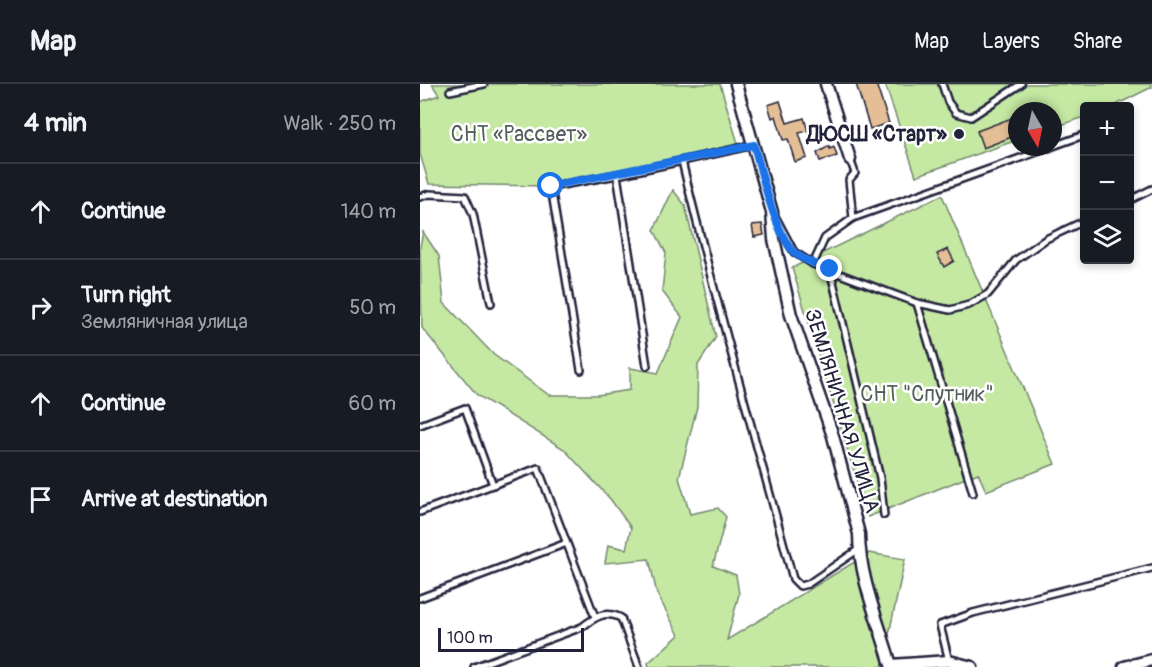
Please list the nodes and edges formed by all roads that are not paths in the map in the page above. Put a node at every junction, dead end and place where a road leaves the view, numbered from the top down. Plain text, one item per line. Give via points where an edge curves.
1 (484, 84) edge
2 (735, 84) edge
3 (826, 84) edge
4 (942, 84) edge
5 (1021, 84) edge
6 (450, 91) dead end
7 (1080, 136) edge
8 (1062, 143) edge
9 (754, 145) junction
10 (1027, 156) edge
11 (850, 159) joint
12 (682, 161) junction
13 (617, 175) junction
14 (1152, 189) edge
15 (420, 197) edge
16 (1134, 198) edge
17 (772, 212) junction
18 (853, 218) junction
19 (1080, 223) edge
20 (813, 264) junction
21 (830, 269) junction
22 (491, 303) dead end
23 (917, 303) junction
24 (647, 366) dead end
25 (581, 370) dead end
26 (420, 424) edge
27 (493, 485) junction
28 (973, 493) dead end
29 (420, 512) edge
30 (884, 515) dead end
31 (564, 544) junction
32 (859, 549) junction
33 (1152, 568) edge
34 (420, 598) edge
35 (595, 617) junction
36 (1152, 660) edge
37 (949, 661) junction
38 (891, 666) edge
39 (474, 667) edge
40 (639, 667) edge
41 (972, 667) edge
42 (1124, 667) edge

1 - 6 lane
2 - 9 street, ЗЕМЛЯНИЧНАЯ УЛИЦА
3 - 11 street
4 - 5 lane via 956,113 971,117
7 - 8 lane
9 - 12 lane
9 - 17 street, ЗЕМЛЯНИЧНАЯ УЛИЦА
10 - 18 lane
11 - 18 lane via 855,172 849,180
12 - 13 lane
12 - 32 lane via 711,285 793,579 800,586 808,584
13 - 24 lane
13 - 25 lane via 551,186
14 - 16 lane
15 - 22 lane via 465,196 474,213
17 - 20 lane via 794,252
17 - 32 street, ЗЕМЛЯНИЧНАЯ УЛИЦА via 791,315 833,436 859,534
18 - 20 lane via 825,238
19 - 23 lane via 1046,239 1016,260 988,294 969,306 950,310
20 - 21 lane
21 - 23 lane
21 - 30 lane via 880,478
23 - 28 lane
26 - 27 lane via 465,408
27 - 29 lane
27 - 31 lane via 538,468
31 - 34 lane
31 - 35 lane
32 - 38 street, ЗЕМЛЯНИЧНАЯ УЛИЦА
33 - 37 lane via 940,625
35 - 39 lane via 582,627
35 - 40 lane via 611,613 621,618
36 - 42 street
37 - 38 street
37 - 41 street

